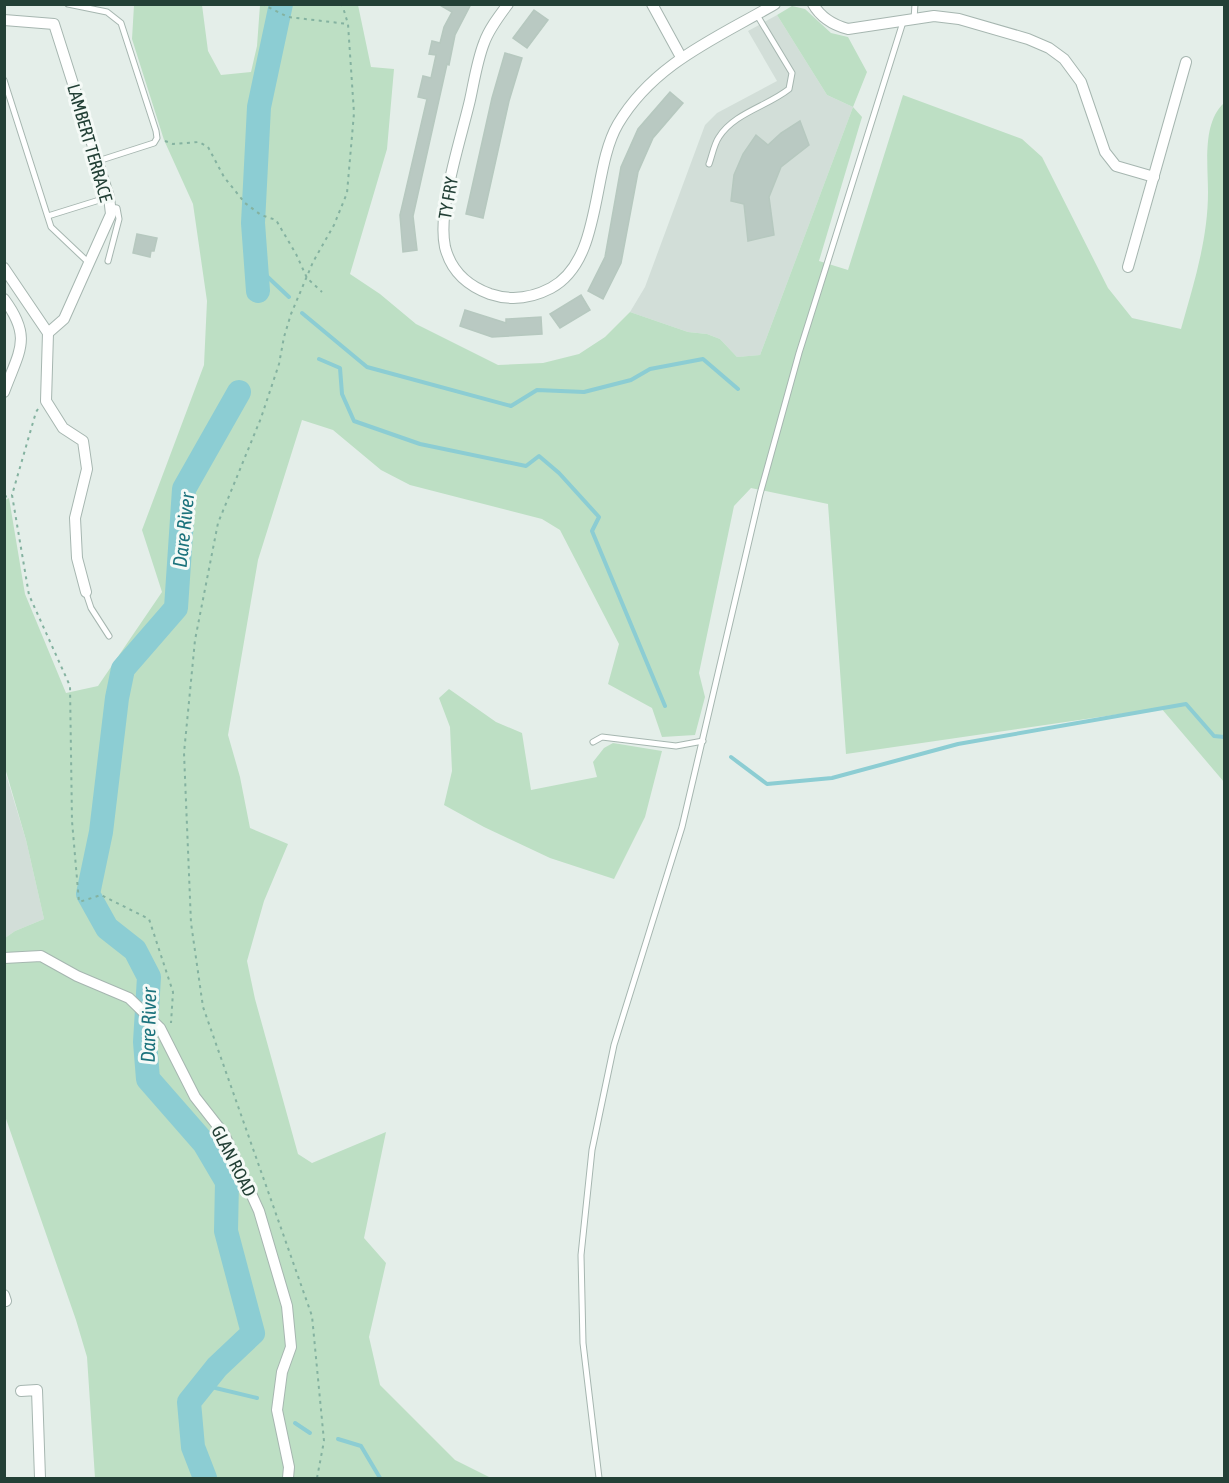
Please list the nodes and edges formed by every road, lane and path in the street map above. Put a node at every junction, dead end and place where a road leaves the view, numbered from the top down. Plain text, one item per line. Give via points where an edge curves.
1 (68, 4) edge
2 (262, 4) edge
3 (342, 4) edge
4 (508, 4) edge
5 (652, 4) edge
6 (775, 4) edge
7 (813, 4) edge
8 (915, 4) edge
9 (757, 15) junction
10 (4, 20) edge
11 (908, 20) junction
12 (348, 24) junction
13 (681, 57) junction
14 (1186, 62) dead end
15 (4, 80) edge
16 (157, 138) junction
17 (98, 161) junction
18 (709, 164) dead end
19 (1154, 177) junction
20 (109, 202) junction
21 (48, 216) junction
22 (108, 261) dead end
23 (89, 263) junction
24 (1128, 267) dead end
25 (4, 268) edge
26 (307, 278) junction
27 (322, 292) dead end
28 (4, 299) edge
29 (48, 333) junction
30 (4, 392) edge
31 (46, 401) junction
32 (12, 495) junction
33 (4, 497) edge
34 (86, 591) joint
35 (109, 636) dead end
36 (703, 741) junction
37 (593, 742) dead end
38 (193, 941) dead end
39 (4, 958) edge
40 (165, 1026) junction
41 (21, 1391) dead end
42 (40, 1479) edge
43 (288, 1479) edge
44 (599, 1479) edge

1 - 16 lane via 107,12 121,23
2 - 12 path via 288,17
3 - 12 path
4 - 13 street, TY FRY via 484,43 442,223 445,248 454,269 475,289 502,297 528,297 553,287 572,269 585,248 603,159 618,124 645,87
5 - 13 street
6 - 9 street, TY FRY
7 - 11 street via 834,26 848,29
8 - 11 lane
9 - 13 street, TY FRY
9 - 18 lane via 792,73 789,89 730,123 718,138
10 - 17 street, LAMBERT TERRACE via 54,24
11 - 19 street via 933,16 959,19 1049,48 1064,59 1081,82 1105,152 1116,166
11 - 36 lane via 799,353 766,473
12 - 26 path via 354,113 347,193
14 - 19 street
15 - 21 lane
16 - 17 lane via 154,143
16 - 26 path via 173,144 199,142 208,147 224,177 245,203 276,220
17 - 20 street, LAMBERT TERRACE
19 - 24 street
20 - 21 lane
20 - 22 lane via 117,208 119,219
20 - 23 street, LAMBERT TERRACE via 111,214
21 - 23 lane via 51,227
23 - 29 street, LAMBERT TERRACE via 64,319
25 - 29 street
26 - 27 path
26 - 38 path via 288,326 261,418 218,523 195,640 184,753
28 - 30 street via 16,314 23,340
29 - 31 street
31 - 32 path via 36,412
31 - 34 street via 63,428 83,441 87,469 75,518 77,558
32 - 33 path
32 - 40 path via 29,595 70,686 72,821 79,903 101,895 149,919 173,992
34 - 35 lane via 91,608
36 - 37 lane via 676,746 603,737
36 - 44 lane via 682,827 614,1045 592,1150 581,1255 582,1343
39 - 40 street, GLAN ROAD via 41,956 129,998
40 - 43 street, GLAN ROAD via 195,1097 224,1134 259,1211 287,1306 291,1347 282,1372 277,1410
41 - 42 street via 37,1389

